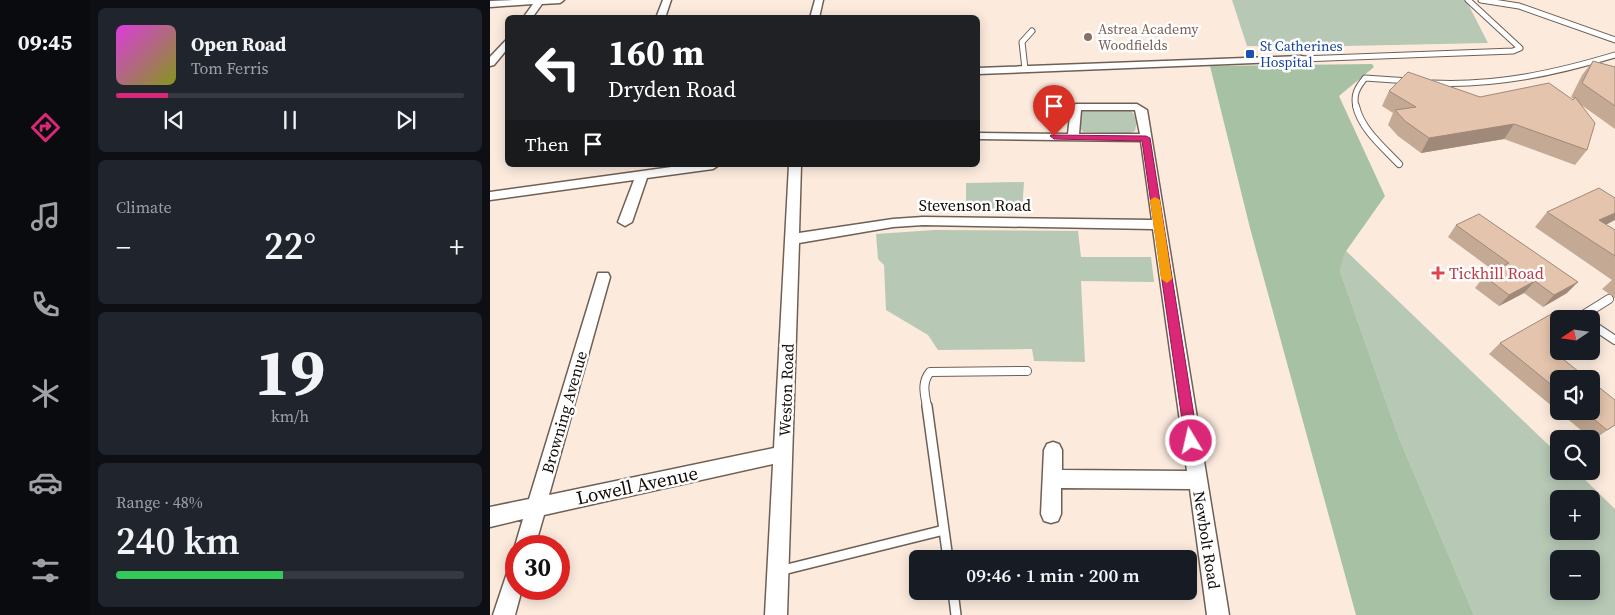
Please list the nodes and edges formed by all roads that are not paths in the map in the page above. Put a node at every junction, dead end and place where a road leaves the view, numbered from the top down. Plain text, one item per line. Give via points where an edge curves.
1 (560, 0) edge
2 (668, 0) edge
3 (819, 0) edge
4 (1468, 0) edge
5 (1481, 0) edge
6 (539, 2) junction
7 (490, 4) edge
8 (529, 15) edge
9 (661, 15) edge
10 (815, 15) edge
11 (1032, 31) dead end
12 (1615, 40) edge
13 (505, 45) edge
14 (1615, 55) edge
15 (1301, 59) joint
16 (490, 63) edge
17 (1024, 69) junction
18 (980, 71) edge
19 (1420, 82) edge
20 (1428, 83) edge
21 (980, 136) edge
22 (1074, 137) junction
23 (1146, 138) junction
24 (1399, 164) dead end
25 (699, 167) edge
26 (795, 167) edge
27 (642, 175) junction
28 (490, 196) edge
29 (625, 222) dead end
30 (1158, 224) junction
31 (792, 239) junction
32 (603, 277) dead end
33 (1609, 299) dead end
34 (1593, 310) edge
35 (1600, 330) edge
36 (1615, 340) edge
37 (1027, 371) dead end
38 (1053, 450) dead end
39 (784, 454) junction
40 (1052, 479) junction
41 (1197, 480) junction
42 (537, 507) junction
43 (1051, 514) dead end
44 (490, 517) edge
45 (944, 530) junction
46 (528, 535) edge
47 (947, 550) edge
48 (778, 571) junction
49 (508, 600) edge
50 (954, 600) edge
51 (504, 615) edge
52 (776, 615) edge
53 (956, 615) edge
54 (1218, 615) edge

1 - 6 street
2 - 9 street
3 - 10 street
4 - 15 lane via 1520,48 1513,51
5 - 12 lane via 1514,4
6 - 7 street
6 - 8 street
11 - 17 lane via 1022,42
13 - 16 street
14 - 20 lane via 1496,83
15 - 17 street
17 - 18 street
19 - 24 lane via 1365,78 1357,85 1353,98 1361,120
21 - 22 street
22 - 23 street
22 - 23 street, Newbolt Road via 1076,107 1137,107 1142,110
23 - 30 street, Newbolt Road
25 - 27 street
26 - 31 street, Weston Road
27 - 28 street
27 - 29 street
30 - 31 street, Stevenson Road via 923,221
30 - 41 street, Newbolt Road
31 - 39 street, Weston Road
32 - 42 street, Browning Avenue
33 - 34 lane
35 - 36 lane
37 - 45 lane via 937,371 930,372 925,378
38 - 40 street
39 - 42 street, Lowell Avenue
39 - 48 street, Weston Road
40 - 41 street
40 - 43 street
41 - 54 street, Newbolt Road
42 - 44 street, Lowell Avenue
42 - 46 street, Browning Avenue
45 - 47 lane
45 - 48 lane
48 - 52 street, Weston Road
49 - 51 street
50 - 53 lane

